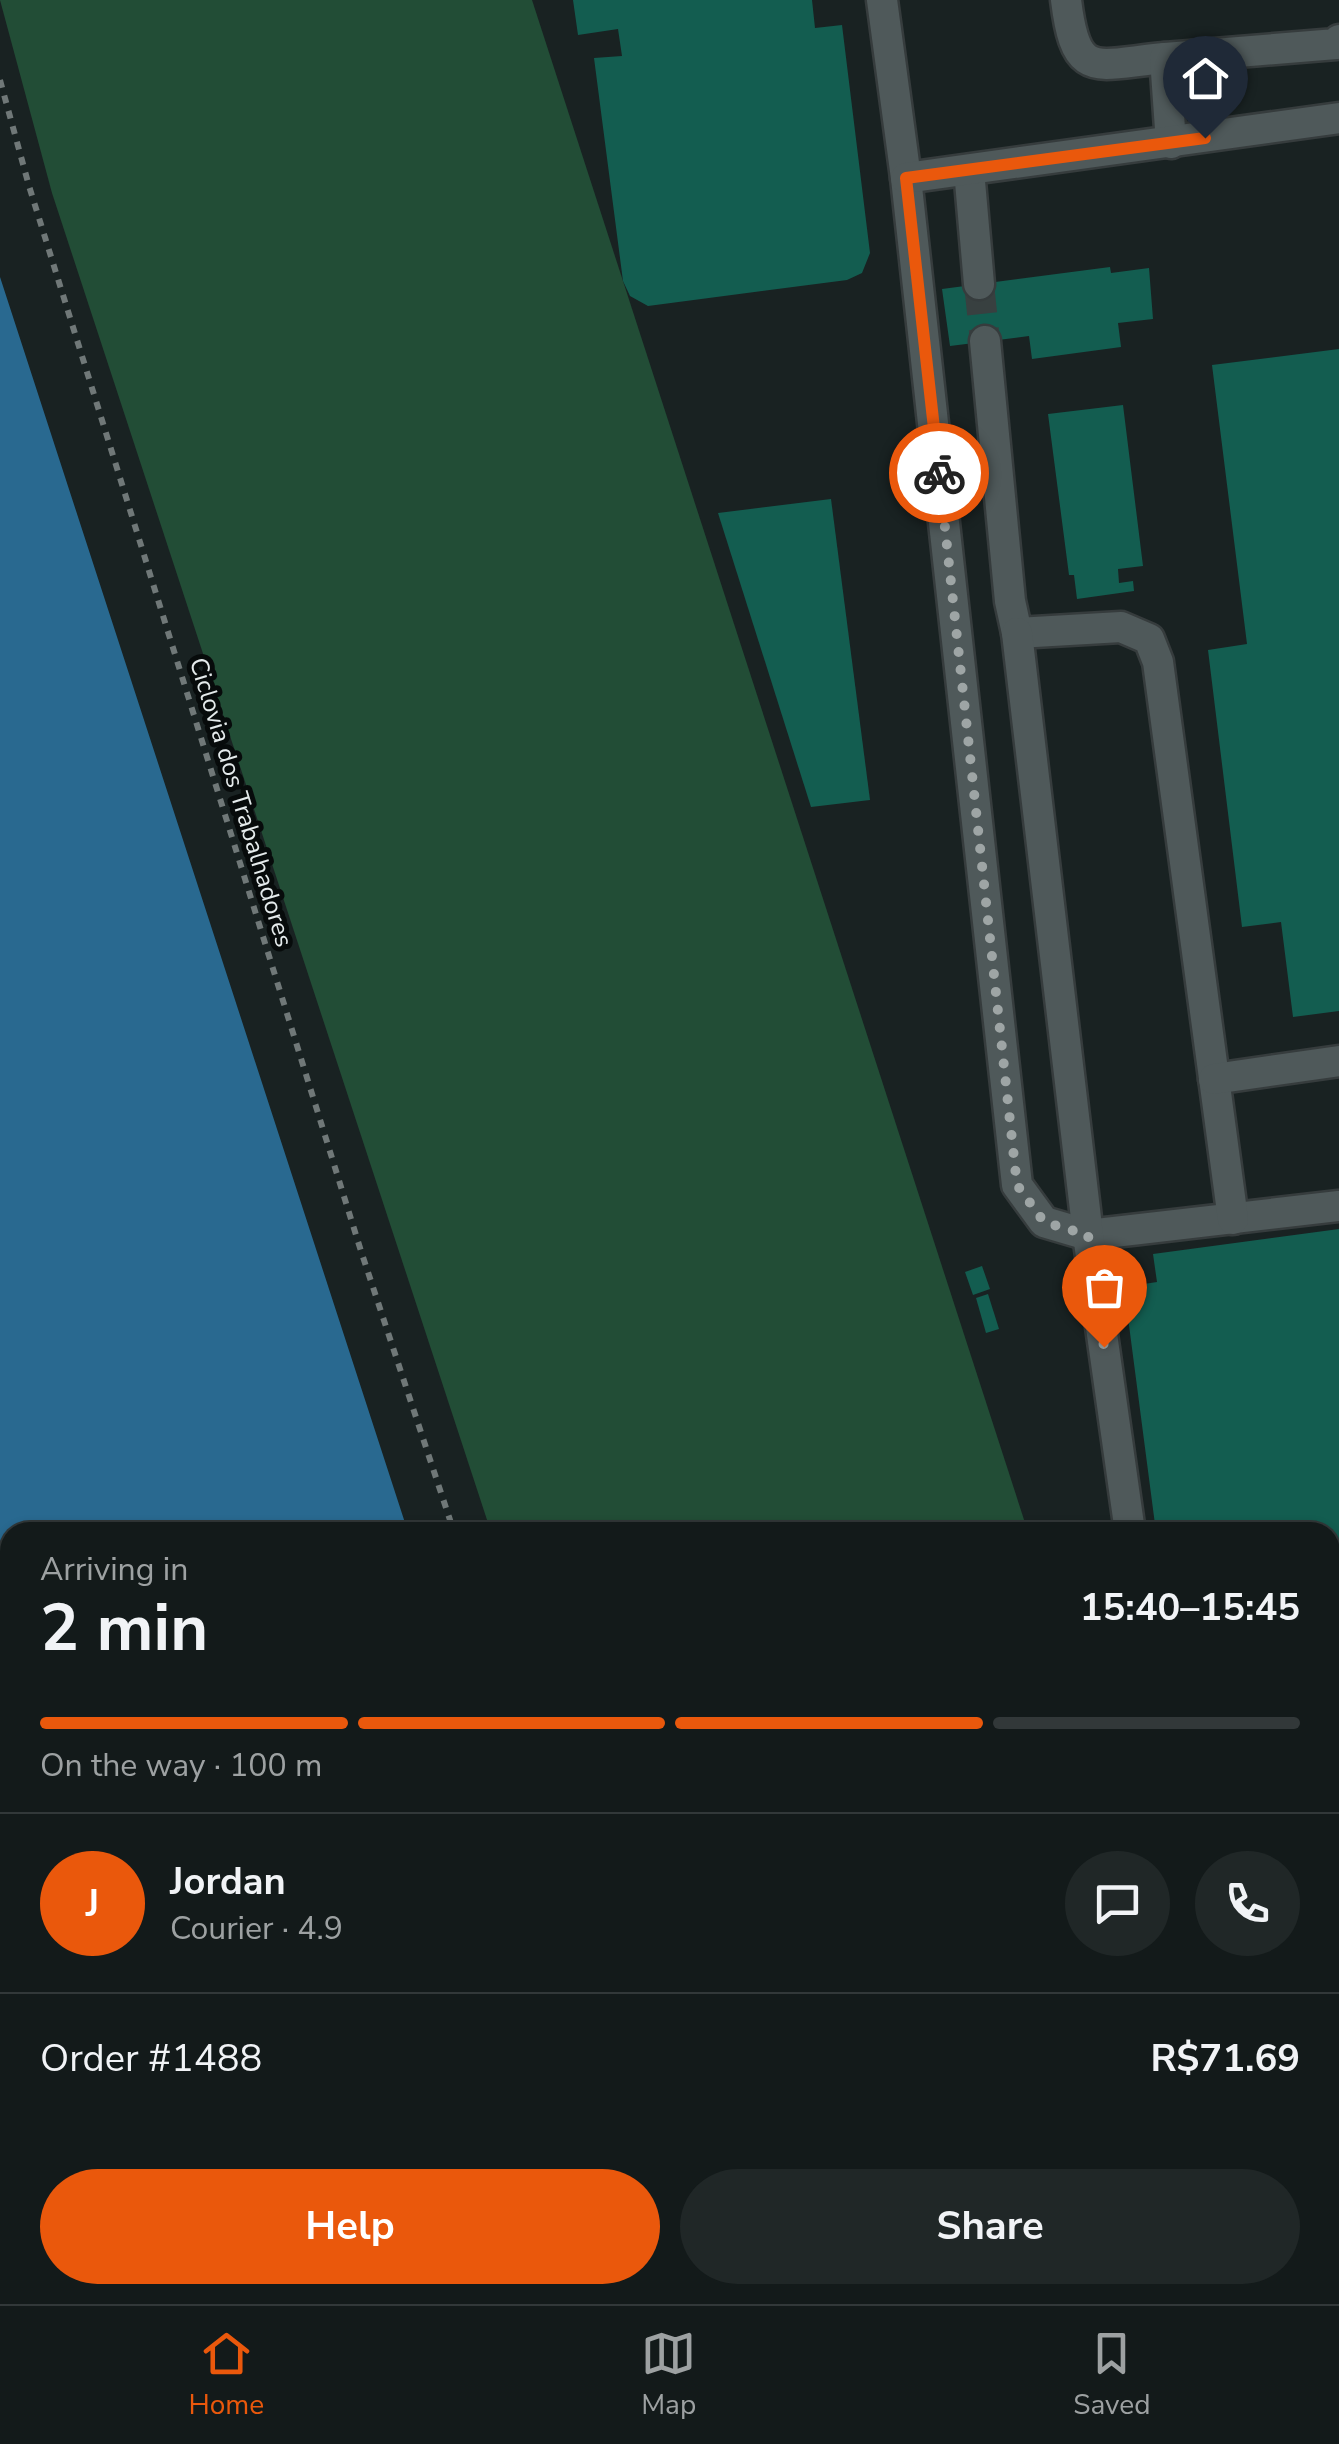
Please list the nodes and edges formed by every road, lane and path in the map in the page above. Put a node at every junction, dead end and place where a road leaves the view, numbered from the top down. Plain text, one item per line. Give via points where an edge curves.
1 (882, 0) edge
2 (1066, 0) edge
3 (1338, 42) edge
4 (1165, 58) junction
5 (0, 80) edge
6 (1339, 118) edge
7 (1172, 143) junction
8 (968, 170) junction
9 (906, 178) junction
10 (979, 284) tunnel mouth
11 (985, 341) tunnel mouth
12 (1017, 633) junction
13 (1339, 1062) edge
14 (1214, 1079) junction
15 (1339, 1206) edge
16 (1233, 1219) junction
17 (1088, 1235) junction
18 (451, 1522) edge
19 (1129, 1522) edge

1 - 9 street
2 - 4 street via 1081,57 1095,64
3 - 4 street
4 - 7 street
5 - 18 path, Ciclovia dos Trabalhadores
6 - 7 street
7 - 8 street
8 - 9 street
8 - 10 street
9 - 17 street via 1017,1185 1044,1222
11 - 12 street
12 - 14 street via 1121,627 1149,639 1158,662
12 - 17 street
13 - 14 street
14 - 16 street
15 - 16 street
16 - 17 street
17 - 19 street

